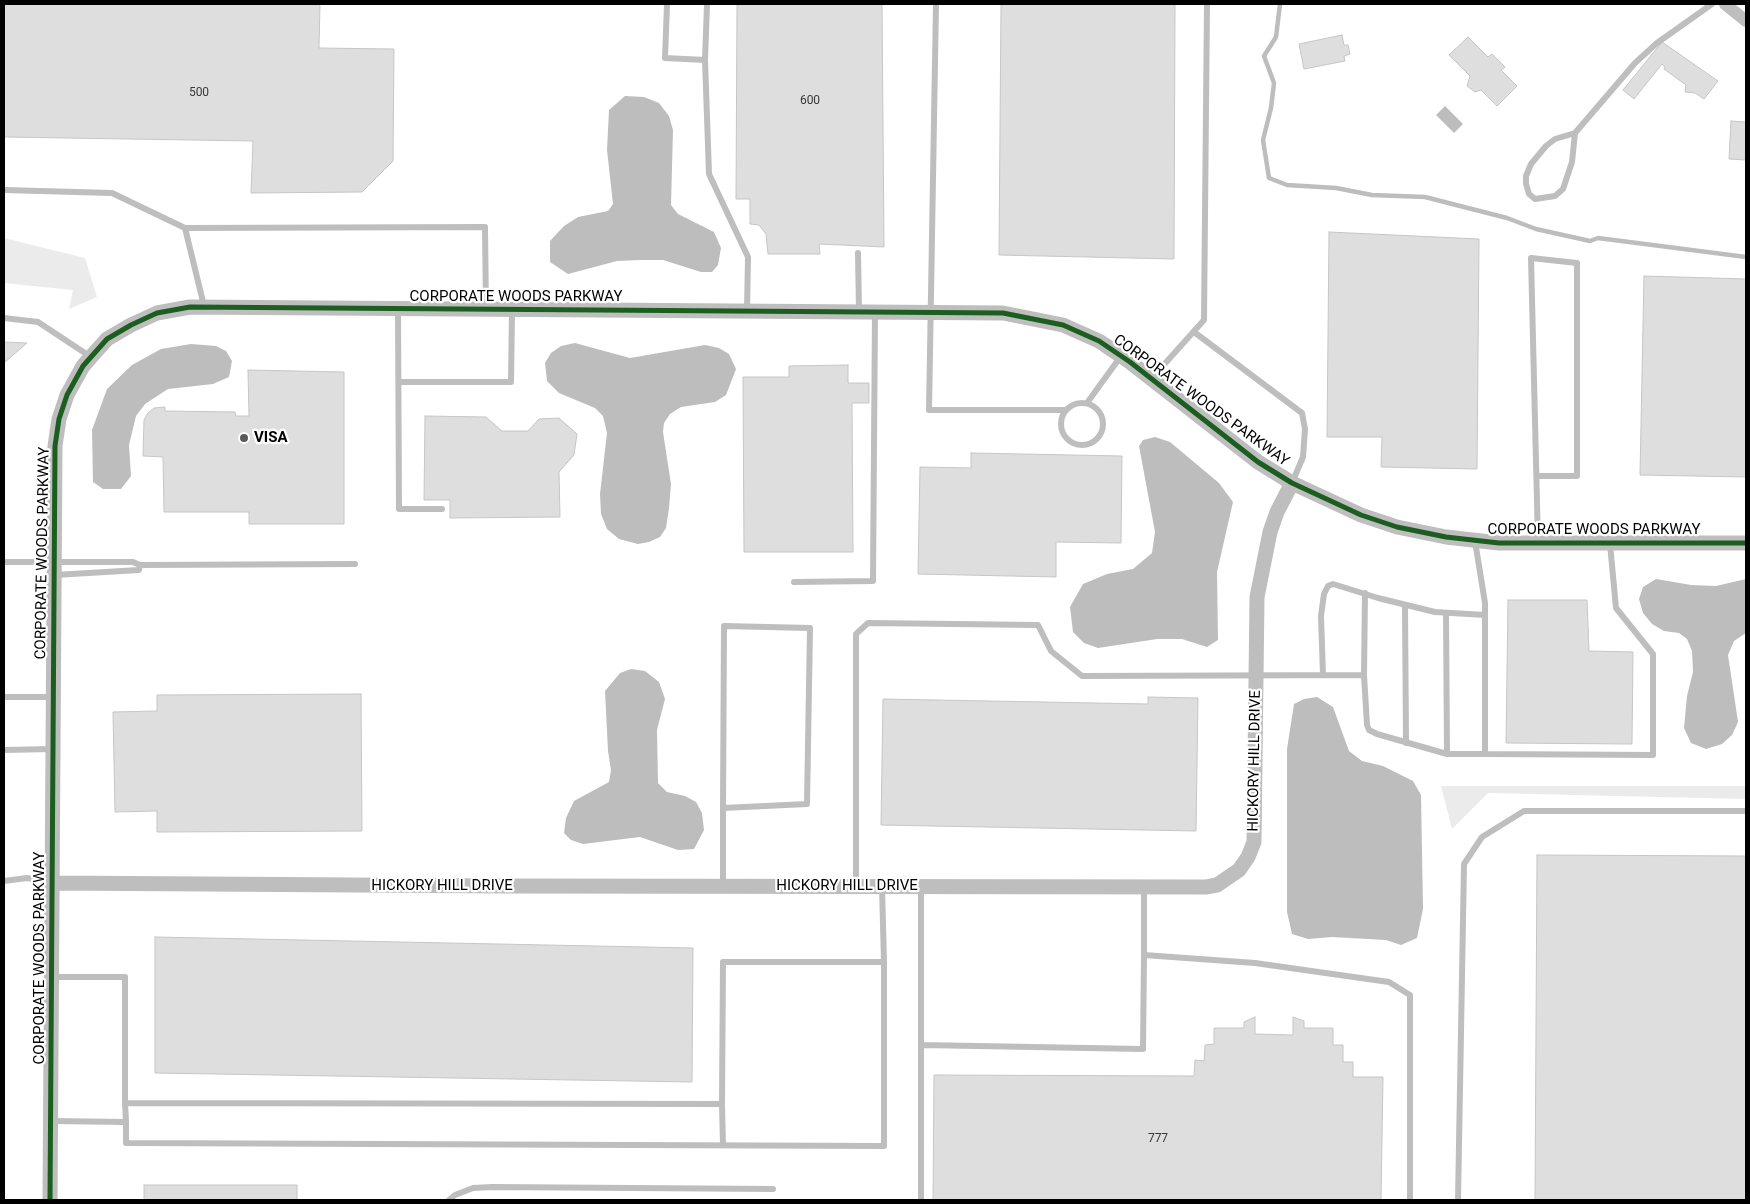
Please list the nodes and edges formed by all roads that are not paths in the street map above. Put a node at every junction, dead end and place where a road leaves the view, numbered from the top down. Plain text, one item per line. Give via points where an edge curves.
1 (667, 4) edge
2 (707, 4) edge
3 (936, 4) edge
4 (1207, 4) edge
5 (1712, 4) edge
6 (1725, 4) edge
7 (1746, 21) edge
8 (705, 60) junction
9 (1575, 133) junction
10 (4, 190) edge
11 (185, 228) junction
12 (858, 253) dead end
13 (204, 308) junction
14 (398, 309) junction
15 (486, 309) junction
16 (512, 310) junction
17 (747, 311) junction
18 (859, 312) junction
19 (875, 312) junction
20 (930, 312) junction
21 (4, 318) edge
22 (1194, 332) junction
23 (1121, 356) junction
24 (91, 357) junction
25 (1152, 379) junction
26 (398, 382) junction
27 (1087, 403) junction
28 (1066, 410) junction
29 (1538, 476) junction
30 (1292, 483) junction
31 (442, 509) dead end
32 (1474, 540) junction
33 (1746, 543) edge
34 (1538, 544) junction
35 (1610, 544) junction
36 (4, 562) edge
37 (355, 564) dead end
38 (140, 565) junction
39 (55, 569) junction
40 (794, 582) dead end
41 (1365, 594) junction
42 (1405, 605) junction
43 (1446, 612) junction
44 (1484, 615) junction
45 (1323, 675) junction
46 (1364, 675) junction
47 (1256, 676) junction
48 (4, 697) edge
49 (54, 698) junction
50 (1406, 742) junction
51 (54, 749) junction
52 (4, 750) edge
53 (1447, 754) junction
54 (1484, 754) junction
55 (723, 808) junction
56 (1746, 811) edge
57 (4, 881) edge
58 (53, 883) junction
59 (723, 886) junction
60 (856, 886) junction
61 (882, 886) junction
62 (921, 886) junction
63 (1144, 886) junction
64 (1144, 955) junction
65 (884, 962) junction
66 (52, 977) junction
67 (921, 1045) junction
68 (125, 1103) junction
69 (722, 1104) junction
70 (51, 1122) junction
71 (126, 1122) junction
72 (723, 1145) junction
73 (774, 1189) dead end
74 (50, 1200) edge
75 (450, 1200) edge
76 (921, 1200) edge
77 (1410, 1200) edge
78 (1458, 1200) edge

1 - 8 lane via 665,58
2 - 8 lane
3 - 20 lane
4 - 22 lane via 1204,320
5 - 9 lane via 1635,63
6 - 7 street
8 - 17 lane via 709,174 748,257
9 - 9 lane via 1555,139 1531,164 1526,184 1529,194 1535,199 1555,196 1563,189 1572,162
10 - 11 lane via 112,193
11 - 13 lane
11 - 15 lane via 485,227
12 - 18 lane
13 - 14 street, CORPORATE WOODS PARKWAY
13 - 24 street, CORPORATE WOODS PARKWAY via 175,309 148,317 107,340
14 - 15 street, CORPORATE WOODS PARKWAY
14 - 26 lane
15 - 16 street, CORPORATE WOODS PARKWAY
16 - 17 street, CORPORATE WOODS PARKWAY
16 - 26 lane via 511,382
17 - 18 street, CORPORATE WOODS PARKWAY
18 - 19 street, CORPORATE WOODS PARKWAY
19 - 20 street, CORPORATE WOODS PARKWAY
19 - 40 lane via 873,581
20 - 23 street, CORPORATE WOODS PARKWAY via 1003,313 1037,318 1080,331
20 - 28 lane via 929,410
21 - 24 lane via 38,322
22 - 25 lane
22 - 30 lane via 1302,413 1305,429 1303,457
23 - 25 street, CORPORATE WOODS PARKWAY
23 - 27 lane
24 - 39 street, CORPORATE WOODS PARKWAY via 74,381 59,419 55,446
25 - 30 street, CORPORATE WOODS PARKWAY via 1250,456
26 - 31 lane via 399,509
27 - 28 lane via 1076,404
27 - 28 lane via 1099,411 1103,425 1102,432 1092,442 1078,444 1066,437 1061,424
29 - 29 lane via 1534,333 1531,258 1576,263 1577,476
29 - 34 lane
30 - 32 street, CORPORATE WOODS PARKWAY via 1361,516 1438,536
30 - 47 street, HICKORY HILL DRIVE via 1277,512 1260,572
32 - 34 street, CORPORATE WOODS PARKWAY
32 - 44 lane
33 - 35 street, CORPORATE WOODS PARKWAY
34 - 35 street, CORPORATE WOODS PARKWAY
35 - 54 lane via 1616,608 1653,654 1653,755
36 - 39 lane
37 - 38 lane
38 - 39 lane via 134,562
38 - 39 lane via 139,570
39 - 49 street, CORPORATE WOODS PARKWAY
41 - 42 lane
41 - 45 lane via 1340,585 1328,586 1321,616
41 - 46 lane
42 - 43 lane
42 - 50 lane
43 - 44 lane
43 - 53 lane
44 - 54 lane
45 - 46 lane
45 - 47 lane
46 - 50 lane via 1370,730
47 - 60 lane via 1082,676 1051,651 1038,625 868,623 856,634
47 - 63 street, HICKORY HILL DRIVE via 1256,825 1248,857 1239,870 1217,885
48 - 49 lane
49 - 51 street, CORPORATE WOODS PARKWAY
50 - 53 lane
51 - 52 lane
51 - 58 street, CORPORATE WOODS PARKWAY
53 - 54 lane
55 - 55 lane via 724,626 810,628 807,804
55 - 59 lane
56 - 78 lane via 1524,811 1482,837 1464,864
57 - 58 lane via 27,878
58 - 59 street, HICKORY HILL DRIVE
58 - 66 street, CORPORATE WOODS PARKWAY
59 - 60 street, HICKORY HILL DRIVE
60 - 61 street, HICKORY HILL DRIVE
61 - 62 street, HICKORY HILL DRIVE
61 - 65 lane
62 - 63 street, HICKORY HILL DRIVE
62 - 67 lane
63 - 64 lane
64 - 67 lane via 1143,1048
64 - 77 lane via 1255,963 1389,982 1410,995
65 - 69 lane via 723,962
65 - 72 lane via 884,1146
66 - 68 lane via 125,976
66 - 70 street, CORPORATE WOODS PARKWAY
67 - 76 lane
68 - 69 lane
68 - 71 lane
69 - 72 lane
70 - 71 lane
70 - 74 street, CORPORATE WOODS PARKWAY
71 - 72 lane via 126,1143
73 - 75 lane via 492,1187 473,1188

